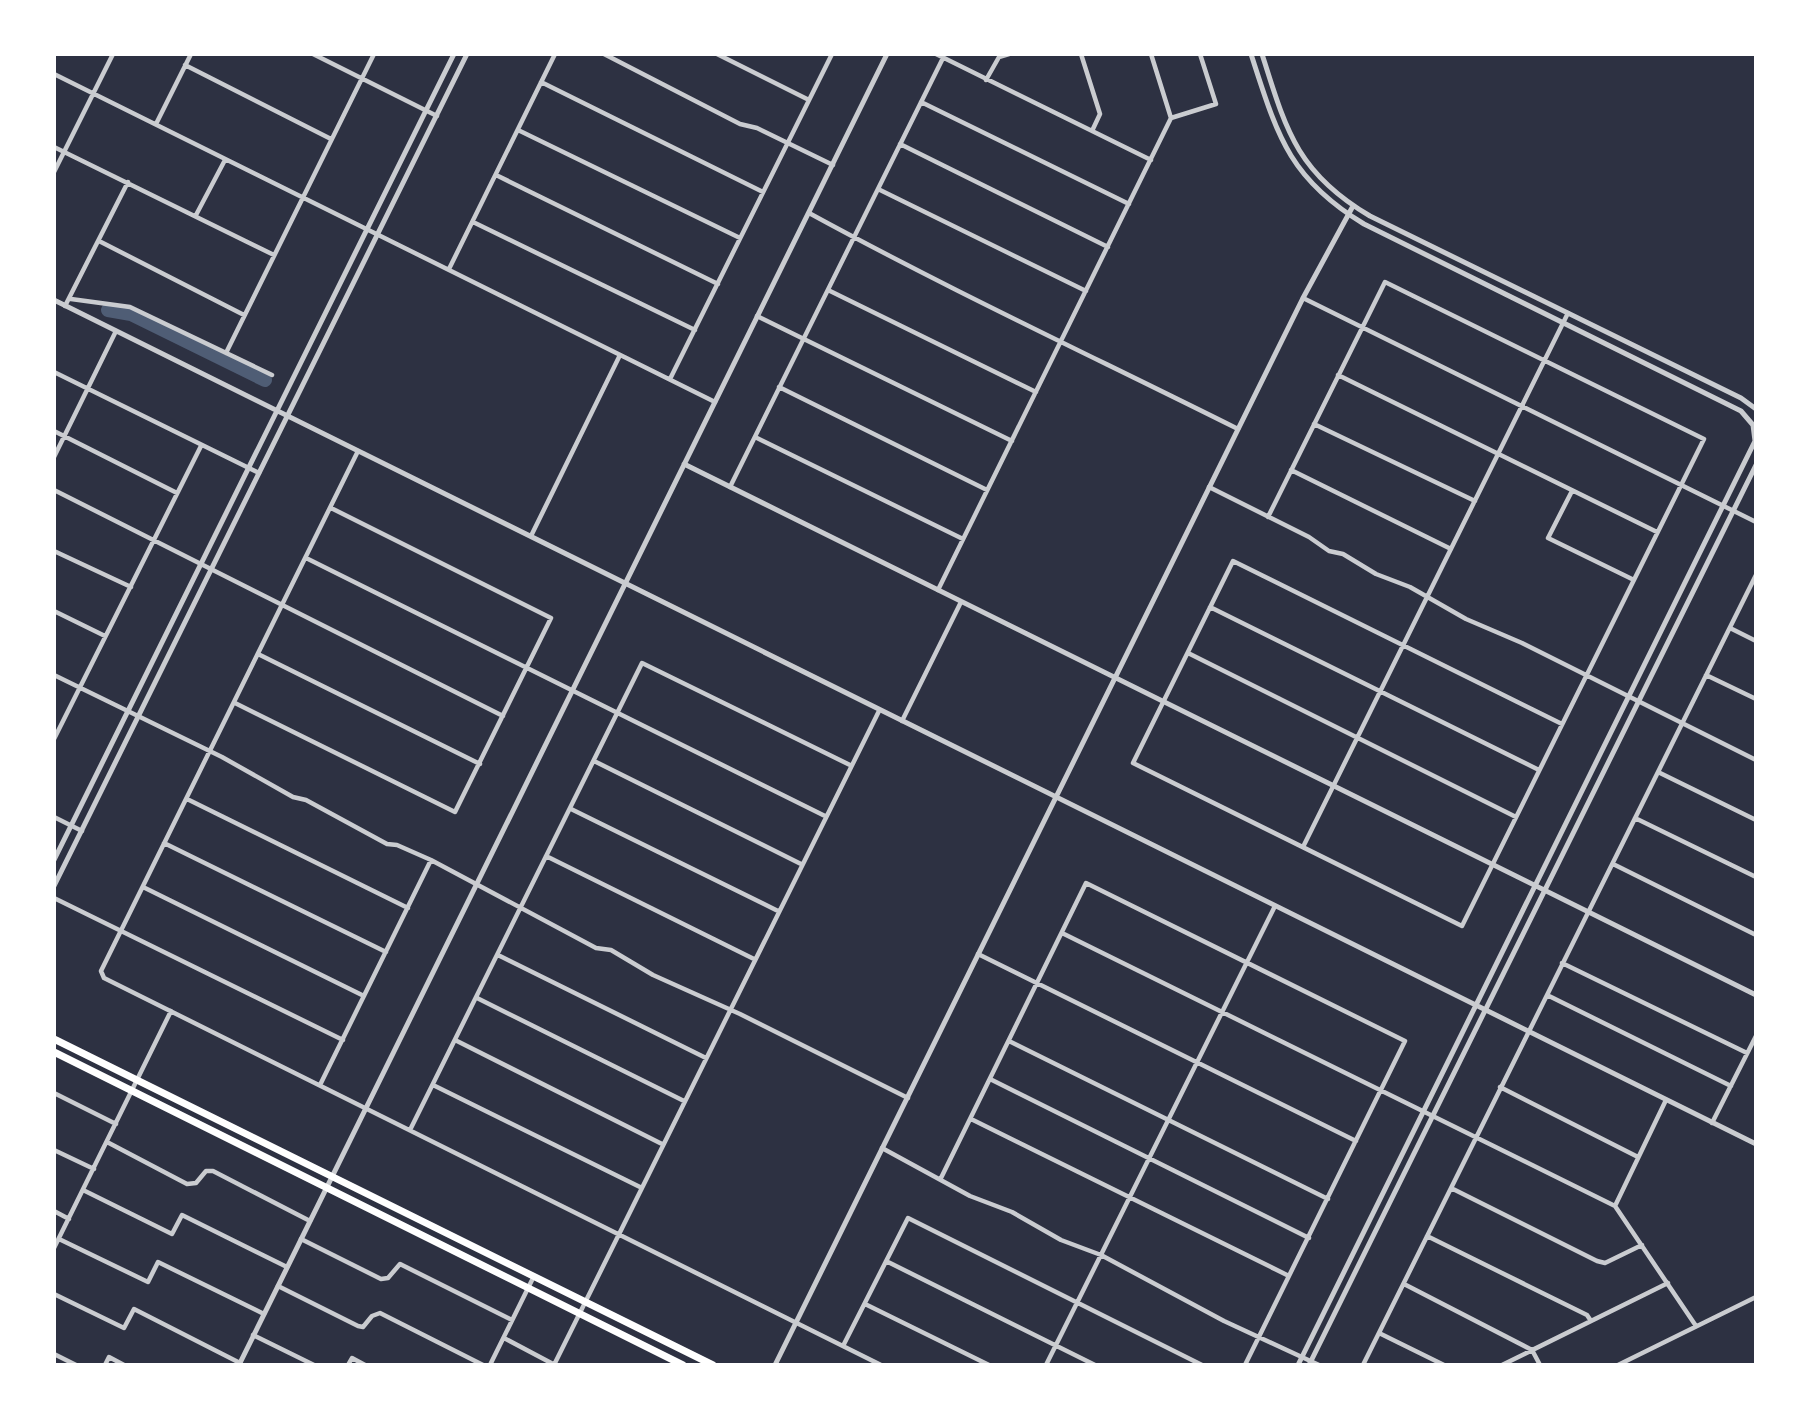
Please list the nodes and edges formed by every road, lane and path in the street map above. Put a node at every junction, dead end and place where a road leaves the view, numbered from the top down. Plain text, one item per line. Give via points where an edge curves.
1 (113, 54) edge
2 (191, 54) edge
3 (313, 54) edge
4 (374, 54) edge
5 (454, 54) edge
6 (467, 54) edge
7 (555, 54) edge
8 (604, 54) edge
9 (717, 54) edge
10 (887, 54) edge
11 (936, 54) edge
12 (1009, 54) edge
13 (1081, 54) edge
14 (1151, 54) edge
15 (1199, 54) edge
16 (1251, 54) edge
17 (1262, 54) edge
18 (831, 55) edge
19 (943, 58) junction
20 (185, 65) junction
21 (54, 74) edge
22 (362, 78) junction
23 (986, 80) junction
24 (541, 82) junction
25 (93, 93) junction
26 (809, 100) junction
27 (921, 102) junction
28 (426, 110) junction
29 (437, 116) junction
30 (1171, 118) junction
31 (156, 124) junction
32 (518, 130) junction
33 (1092, 131) junction
34 (331, 139) junction
35 (788, 144) junction
36 (900, 144) junction
37 (54, 147) edge
38 (64, 152) junction
39 (225, 160) junction
40 (1151, 160) junction
41 (833, 166) junction
42 (54, 172) edge
43 (496, 175) junction
44 (128, 182) junction
45 (878, 189) junction
46 (763, 192) junction
47 (302, 198) junction
48 (1129, 204) junction
49 (1353, 206) junction
50 (809, 213) junction
51 (1348, 214) junction
52 (196, 215) junction
53 (473, 222) junction
54 (367, 230) junction
55 (378, 234) junction
56 (854, 236) junction
57 (740, 238) junction
58 (99, 241) junction
59 (1108, 247) junction
60 (274, 255) junction
61 (449, 269) junction
62 (718, 284) junction
63 (828, 290) junction
64 (1086, 291) junction
65 (71, 299) junction
66 (1303, 299) junction
67 (54, 300) edge
68 (65, 306) junction
69 (1568, 313) junction
70 (244, 314) junction
71 (757, 316) junction
72 (1563, 323) junction
73 (1362, 327) junction
74 (695, 330) junction
75 (116, 331) junction
76 (803, 338) junction
77 (1062, 340) junction
78 (226, 353) junction
79 (620, 355) junction
80 (1545, 360) junction
81 (54, 372) edge
82 (272, 375) dead end
83 (1338, 375) junction
84 (670, 379) junction
85 (779, 387) junction
86 (88, 389) junction
87 (1036, 392) junction
88 (715, 402) junction
89 (1522, 407) junction
90 (1756, 409) edge
91 (277, 411) junction
92 (288, 417) junction
93 (1314, 424) junction
94 (1754, 424) edge
95 (1238, 429) junction
96 (54, 431) edge
97 (65, 436) junction
98 (755, 437) junction
99 (1012, 440) junction
100 (201, 446) junction
101 (358, 451) junction
102 (1499, 454) junction
103 (54, 457) edge
104 (684, 464) junction
105 (1756, 465) edge
106 (248, 468) junction
107 (1291, 470) junction
108 (259, 474) junction
109 (1681, 485) junction
110 (730, 487) junction
111 (1209, 487) junction
112 (54, 490) edge
113 (987, 490) junction
114 (1572, 491) junction
115 (177, 493) junction
116 (1475, 501) junction
117 (1724, 507) junction
118 (331, 508) junction
119 (1733, 512) junction
120 (1268, 517) junction
121 (1756, 522) edge
122 (1657, 532) junction
123 (531, 536) junction
124 (963, 539) junction
125 (154, 541) junction
126 (1451, 549) junction
127 (54, 551) edge
128 (306, 558) junction
129 (201, 564) junction
130 (211, 570) junction
131 (1756, 575) edge
132 (1634, 580) junction
133 (1754, 582) edge
134 (625, 583) junction
135 (131, 587) junction
136 (938, 590) junction
137 (1428, 596) junction
138 (961, 602) junction
139 (282, 607) junction
140 (1210, 607) junction
141 (54, 611) edge
142 (1730, 628) junction
143 (105, 636) junction
144 (1756, 641) edge
145 (1403, 646) junction
146 (1188, 653) junction
147 (258, 654) junction
148 (527, 668) junction
149 (54, 675) edge
150 (1587, 675) junction
151 (1706, 675) junction
152 (1116, 678) junction
153 (80, 688) junction
154 (572, 690) junction
155 (1380, 691) junction
156 (1629, 695) junction
157 (1756, 699) edge
158 (1640, 701) junction
159 (1163, 702) junction
160 (234, 703) junction
161 (128, 711) junction
162 (879, 711) junction
163 (618, 713) junction
164 (139, 716) junction
165 (503, 716) junction
166 (902, 722) junction
167 (1682, 722) junction
168 (1562, 724) junction
169 (55, 738) edge
170 (1357, 738) junction
171 (210, 751) junction
172 (1756, 760) edge
173 (594, 761) junction
174 (480, 764) junction
175 (850, 765) junction
176 (1539, 771) junction
177 (1658, 772) junction
178 (1334, 786) junction
179 (1056, 797) junction
180 (187, 799) junction
181 (571, 809) junction
182 (825, 816) junction
183 (54, 817) edge
184 (1516, 817) junction
185 (1635, 818) junction
186 (1756, 820) edge
187 (71, 825) junction
188 (82, 831) junction
189 (164, 844) junction
190 (1303, 847) junction
191 (546, 856) junction
192 (54, 860) edge
193 (431, 860) junction
194 (801, 864) junction
195 (1613, 864) junction
196 (1492, 865) junction
197 (1756, 877) edge
198 (476, 883) junction
199 (54, 886) edge
200 (1535, 886) junction
201 (143, 887) junction
202 (1545, 891) junction
203 (54, 898) edge
204 (522, 906) junction
205 (1275, 906) junction
206 (408, 908) junction
207 (778, 911) junction
208 (1588, 912) junction
209 (122, 930) junction
210 (1062, 933) junction
211 (1756, 935) edge
212 (386, 952) junction
213 (978, 954) junction
214 (498, 955) junction
215 (754, 959) junction
216 (1246, 962) junction
217 (1562, 963) junction
218 (1037, 983) junction
219 (1547, 995) junction
220 (1756, 995) edge
221 (364, 996) junction
222 (477, 998) junction
223 (1476, 1006) junction
224 (729, 1009) junction
225 (171, 1011) junction
226 (1486, 1011) junction
227 (1221, 1013) junction
228 (1528, 1031) junction
229 (1756, 1036) edge
230 (54, 1039) edge
231 (343, 1040) junction
232 (455, 1040) junction
233 (1009, 1041) junction
234 (54, 1052) edge
235 (1747, 1054) junction
236 (706, 1058) junction
237 (1197, 1062) junction
238 (990, 1079) junction
239 (138, 1081) junction
240 (320, 1085) junction
241 (433, 1085) junction
242 (1731, 1086) junction
243 (1500, 1087) junction
244 (1381, 1091) junction
245 (133, 1092) junction
246 (54, 1093) edge
247 (908, 1098) junction
248 (1666, 1100) junction
249 (684, 1101) junction
250 (365, 1108) junction
251 (1423, 1112) junction
252 (1432, 1117) junction
253 (971, 1119) junction
254 (1169, 1119) junction
255 (1712, 1123) junction
256 (116, 1124) junction
257 (410, 1130) junction
258 (1475, 1138) junction
259 (1356, 1140) junction
260 (107, 1142) junction
261 (662, 1144) junction
262 (1756, 1144) edge
263 (882, 1148) junction
264 (54, 1150) edge
265 (1638, 1157) junction
266 (1150, 1158) junction
267 (94, 1169) junction
268 (332, 1176) junction
269 (941, 1178) junction
270 (326, 1187) junction
271 (640, 1187) junction
272 (1451, 1188) junction
273 (83, 1190) junction
274 (1130, 1198) junction
275 (1328, 1199) junction
276 (1615, 1206) junction
277 (54, 1211) edge
278 (69, 1219) junction
279 (310, 1221) junction
280 (618, 1233) junction
281 (1427, 1236) junction
282 (1309, 1238) junction
283 (59, 1239) junction
284 (301, 1239) junction
285 (1642, 1245) junction
286 (54, 1248) edge
287 (1101, 1255) junction
288 (886, 1261) junction
289 (287, 1267) junction
290 (534, 1276) junction
291 (1289, 1276) junction
292 (1668, 1283) junction
293 (1404, 1284) junction
294 (278, 1286) junction
295 (528, 1287) junction
296 (54, 1294) edge
297 (1756, 1297) edge
298 (584, 1301) junction
299 (1078, 1303) junction
300 (865, 1304) junction
301 (579, 1313) junction
302 (264, 1314) junction
303 (512, 1320) junction
304 (1591, 1321) junction
305 (796, 1322) junction
306 (1696, 1326) junction
307 (1379, 1332) junction
308 (253, 1335) junction
309 (1260, 1335) junction
310 (504, 1338) junction
311 (1056, 1345) junction
312 (843, 1346) junction
313 (1532, 1350) junction
314 (54, 1354) edge
315 (1302, 1357) junction
316 (1310, 1363) edge
317 (239, 1364) edge
318 (76, 1365) edge
319 (105, 1365) edge
320 (124, 1365) edge
321 (314, 1365) edge
322 (348, 1365) edge
323 (365, 1365) edge
324 (483, 1365) edge
325 (490, 1365) edge
326 (554, 1365) edge
327 (683, 1365) edge
328 (713, 1365) edge
329 (775, 1365) edge
330 (881, 1365) edge
331 (989, 1365) edge
332 (1046, 1365) edge
333 (1095, 1365) edge
334 (1202, 1365) edge
335 (1245, 1365) edge
336 (1298, 1365) edge
337 (1319, 1365) edge
338 (1363, 1365) edge
339 (1444, 1365) edge
340 (1502, 1365) edge
341 (1540, 1365) edge
342 (1618, 1365) edge

1 - 25 street
2 - 20 street
3 - 22 street
4 - 22 street
5 - 28 street
6 - 29 street
7 - 24 street
8 - 35 street
9 - 26 street
10 - 41 street
11 - 19 street
12 - 23 street via 999,57
13 - 33 street via 1100,114
14 - 30 street
15 - 30 street via 1216,104
16 - 51 street via 1276,131 1291,158 1308,182
17 - 49 street via 1296,147 1326,187
18 - 26 street
19 - 23 street
19 - 27 street
20 - 31 street
20 - 34 street
21 - 25 street
22 - 28 street
22 - 34 street
23 - 33 street
24 - 32 street
24 - 46 street
25 - 31 street
25 - 38 street
26 - 35 street
27 - 36 street
27 - 48 street
28 - 29 street
28 - 54 street
29 - 55 street
30 - 40 street
31 - 39 street
32 - 43 street
32 - 57 street
33 - 40 street
34 - 47 street
35 - 41 street
35 - 46 street
36 - 45 street
36 - 59 street
37 - 38 street
38 - 42 street
38 - 44 street
39 - 47 street
39 - 52 street
40 - 48 street
41 - 50 street
43 - 53 street
43 - 62 street
44 - 52 street
44 - 58 street
45 - 56 street
45 - 64 street
46 - 57 street
47 - 54 street
47 - 60 street
48 - 59 street
49 - 51 street
49 - 69 street
50 - 56 street
50 - 71 street
51 - 66 street
51 - 72 street
52 - 60 street
53 - 61 street
53 - 74 street
54 - 55 street
54 - 91 street
55 - 61 street
55 - 92 street
56 - 63 street
56 - 77 street via 891,259
57 - 62 street
58 - 65 street
58 - 70 street
59 - 64 street
60 - 70 street
61 - 79 street
62 - 74 street
63 - 76 street
63 - 87 street
64 - 77 street
65 - 68 street
65 - 78 street via 124,305
66 - 73 street
66 - 95 street
67 - 68 street
68 - 75 street
69 - 72 street
69 - 90 street
70 - 78 street
71 - 76 street
71 - 88 street
72 - 80 street
72 - 94 street via 1741,411
73 - 80 street via 1385,282
73 - 83 street
73 - 89 street
74 - 84 street
75 - 86 street
75 - 91 street
76 - 85 street
76 - 99 street
77 - 87 street
77 - 95 street
78 - 82 street
79 - 84 street
79 - 123 street
80 - 89 street
80 - 109 street via 1704,439
81 - 86 street
83 - 93 street
83 - 102 street
84 - 88 street
85 - 98 street
85 - 113 street
86 - 97 street
86 - 100 street
87 - 99 street
88 - 104 street
89 - 102 street
89 - 109 street
91 - 92 street
91 - 106 street
92 - 101 street
92 - 108 street
93 - 107 street
93 - 116 street
94 - 117 street via 1753,450
95 - 111 street
96 - 97 street
97 - 103 street
97 - 115 street
98 - 110 street
98 - 124 street
99 - 113 street
100 - 106 street
100 - 115 street
101 - 118 street
101 - 123 street
102 - 114 street
102 - 116 street
104 - 110 street
104 - 134 street
105 - 119 street
106 - 108 street
106 - 129 street
107 - 120 street
107 - 126 street
108 - 130 street
109 - 117 street
109 - 122 street
110 - 136 street
111 - 120 street
111 - 152 street
112 - 125 street
113 - 124 street
114 - 122 street
114 - 132 street via 1548,538
115 - 125 street
116 - 126 street
117 - 119 street
117 - 156 street
118 - 128 street
118 - 148 street via 551,618
119 - 121 street
119 - 158 street
120 - 137 street
122 - 132 street
123 - 134 street
124 - 136 street
125 - 129 street
125 - 135 street
126 - 137 street
127 - 135 street
128 - 139 street
128 - 148 street
129 - 130 street
129 - 161 street
130 - 139 street
130 - 164 street
131 - 133 street
132 - 150 street
133 - 142 street
134 - 154 street
134 - 162 street
135 - 143 street
136 - 138 street
137 - 145 street
137 - 150 street via 1466,619
138 - 152 street
138 - 166 street
139 - 147 street
139 - 165 street
140 - 145 street via 1233,561
140 - 146 street
140 - 155 street
141 - 143 street
142 - 144 street
142 - 151 street
143 - 153 street
145 - 155 street
145 - 168 street
146 - 159 street
146 - 170 street
147 - 160 street
147 - 174 street
148 - 154 street
148 - 165 street
149 - 153 street
150 - 156 street
150 - 168 street
151 - 157 street
151 - 167 street
152 - 159 street
152 - 179 street
153 - 161 street
153 - 169 street
154 - 163 street
154 - 198 street
155 - 170 street
155 - 176 street
156 - 158 street
156 - 200 street
158 - 167 street
158 - 202 street
159 - 178 street
159 - 190 street via 1133,763
160 - 171 street
160 - 174 street via 455,811
161 - 164 street
161 - 187 street
162 - 166 street
162 - 175 street
163 - 173 street
163 - 175 street via 642,663
163 - 182 street
164 - 171 street
164 - 188 street
165 - 174 street
166 - 179 street
167 - 172 street
167 - 177 street
168 - 176 street
170 - 178 street
170 - 184 street
171 - 180 street
171 - 193 street via 387,844
173 - 181 street
173 - 194 street
175 - 182 street
176 - 184 street
177 - 185 street
177 - 186 street
178 - 190 street
178 - 196 street
179 - 205 street
179 - 213 street
180 - 189 street
180 - 206 street
181 - 191 street
181 - 207 street
182 - 194 street
183 - 187 street
184 - 196 street
185 - 195 street
185 - 197 street
187 - 188 street
187 - 192 street
188 - 199 street
189 - 201 street
189 - 212 street
190 - 196 street via 1462,926
191 - 204 street
191 - 215 street
193 - 198 street
193 - 206 street
194 - 207 street
195 - 208 street
195 - 211 street
196 - 200 street
198 - 204 street
198 - 250 street
200 - 202 street
200 - 223 street
201 - 209 street
201 - 221 street
202 - 208 street
202 - 226 street
203 - 209 street
204 - 214 street
204 - 224 street via 585,942 611,950 653,975
205 - 216 street
205 - 223 street
206 - 212 street
207 - 215 street
208 - 217 street
208 - 220 street
209 - 225 street via 101,971 104,978
209 - 231 street
210 - 216 street via 1086,883
210 - 218 street
210 - 227 street
212 - 221 street
213 - 218 street
213 - 247 street
214 - 222 street
214 - 236 street
215 - 224 street
216 - 227 street
216 - 244 street via 1405,1041
217 - 219 street
217 - 235 street
218 - 233 street
218 - 237 street
219 - 228 street
219 - 242 street
221 - 231 street
222 - 232 street
222 - 249 street
223 - 226 street
223 - 251 street
224 - 236 street
224 - 247 street
225 - 239 street
225 - 240 street
226 - 228 street
226 - 252 street
227 - 237 street
227 - 244 street
228 - 243 street
228 - 248 street
229 - 235 street
230 - 239 main road
231 - 240 street
232 - 241 street
232 - 261 street
233 - 238 street
233 - 254 street
234 - 245 main road
235 - 242 street
236 - 249 street
237 - 254 street
237 - 259 street
238 - 253 street
238 - 266 street
239 - 245 street
239 - 268 main road
240 - 250 street
241 - 257 street
241 - 271 street
242 - 255 street
243 - 258 street
243 - 265 street
244 - 251 street
244 - 259 street
245 - 256 street
245 - 270 main road
246 - 256 street
247 - 263 street
248 - 255 street
248 - 265 street
249 - 261 street
250 - 257 street
250 - 268 street
251 - 252 street
251 - 315 street
252 - 258 street
252 - 316 street
253 - 269 street
253 - 274 street
254 - 266 street
254 - 275 street
255 - 262 street
256 - 260 street
257 - 280 street
258 - 272 street
258 - 276 street
259 - 275 street
260 - 267 street
260 - 279 street via 187,1184 213,1171
261 - 271 street
263 - 269 street
263 - 305 street
264 - 267 street
265 - 276 street
266 - 274 street
266 - 282 street
267 - 273 street
268 - 270 street
268 - 290 main road
269 - 287 street via 1060,1240
270 - 279 street
270 - 295 main road
271 - 280 street
272 - 281 street
272 - 285 street via 1597,1261 1605,1263
273 - 278 street
273 - 289 street via 172,1234 181,1215
274 - 287 street
274 - 291 street
275 - 282 street
276 - 285 street
277 - 278 street
278 - 283 street
279 - 284 street
280 - 298 street
280 - 305 street
281 - 293 street
281 - 304 street
282 - 291 street
283 - 286 street
283 - 302 street via 148,1282 158,1262
284 - 289 street
284 - 303 street via 381,1279 388,1278 400,1264
285 - 292 street
287 - 299 street
287 - 309 street via 1224,1321
288 - 299 street via 908,1218
288 - 300 street
288 - 311 street
289 - 294 street
290 - 295 street
290 - 298 main road
291 - 309 street
292 - 304 street
292 - 306 street
293 - 307 street
293 - 313 street
294 - 302 street
294 - 324 street via 358,1326 380,1313
295 - 301 main road
295 - 303 street
296 - 317 street via 124,1328 134,1309
297 - 306 street
298 - 301 street
298 - 328 main road
299 - 311 street
299 - 334 street
300 - 312 street
300 - 331 street
301 - 326 street
301 - 327 main road
302 - 308 street
303 - 310 street
304 - 313 street
305 - 312 street
305 - 329 street
306 - 342 street
307 - 338 street
307 - 339 street
308 - 317 street
308 - 321 street
309 - 315 street
309 - 335 street
310 - 325 street
310 - 326 street
311 - 332 street
311 - 333 street
312 - 330 street
313 - 340 street
313 - 341 street
314 - 318 street
315 - 316 street
315 - 336 street
316 - 337 street
319 - 320 street via 109,1357
322 - 323 street via 352,1358

